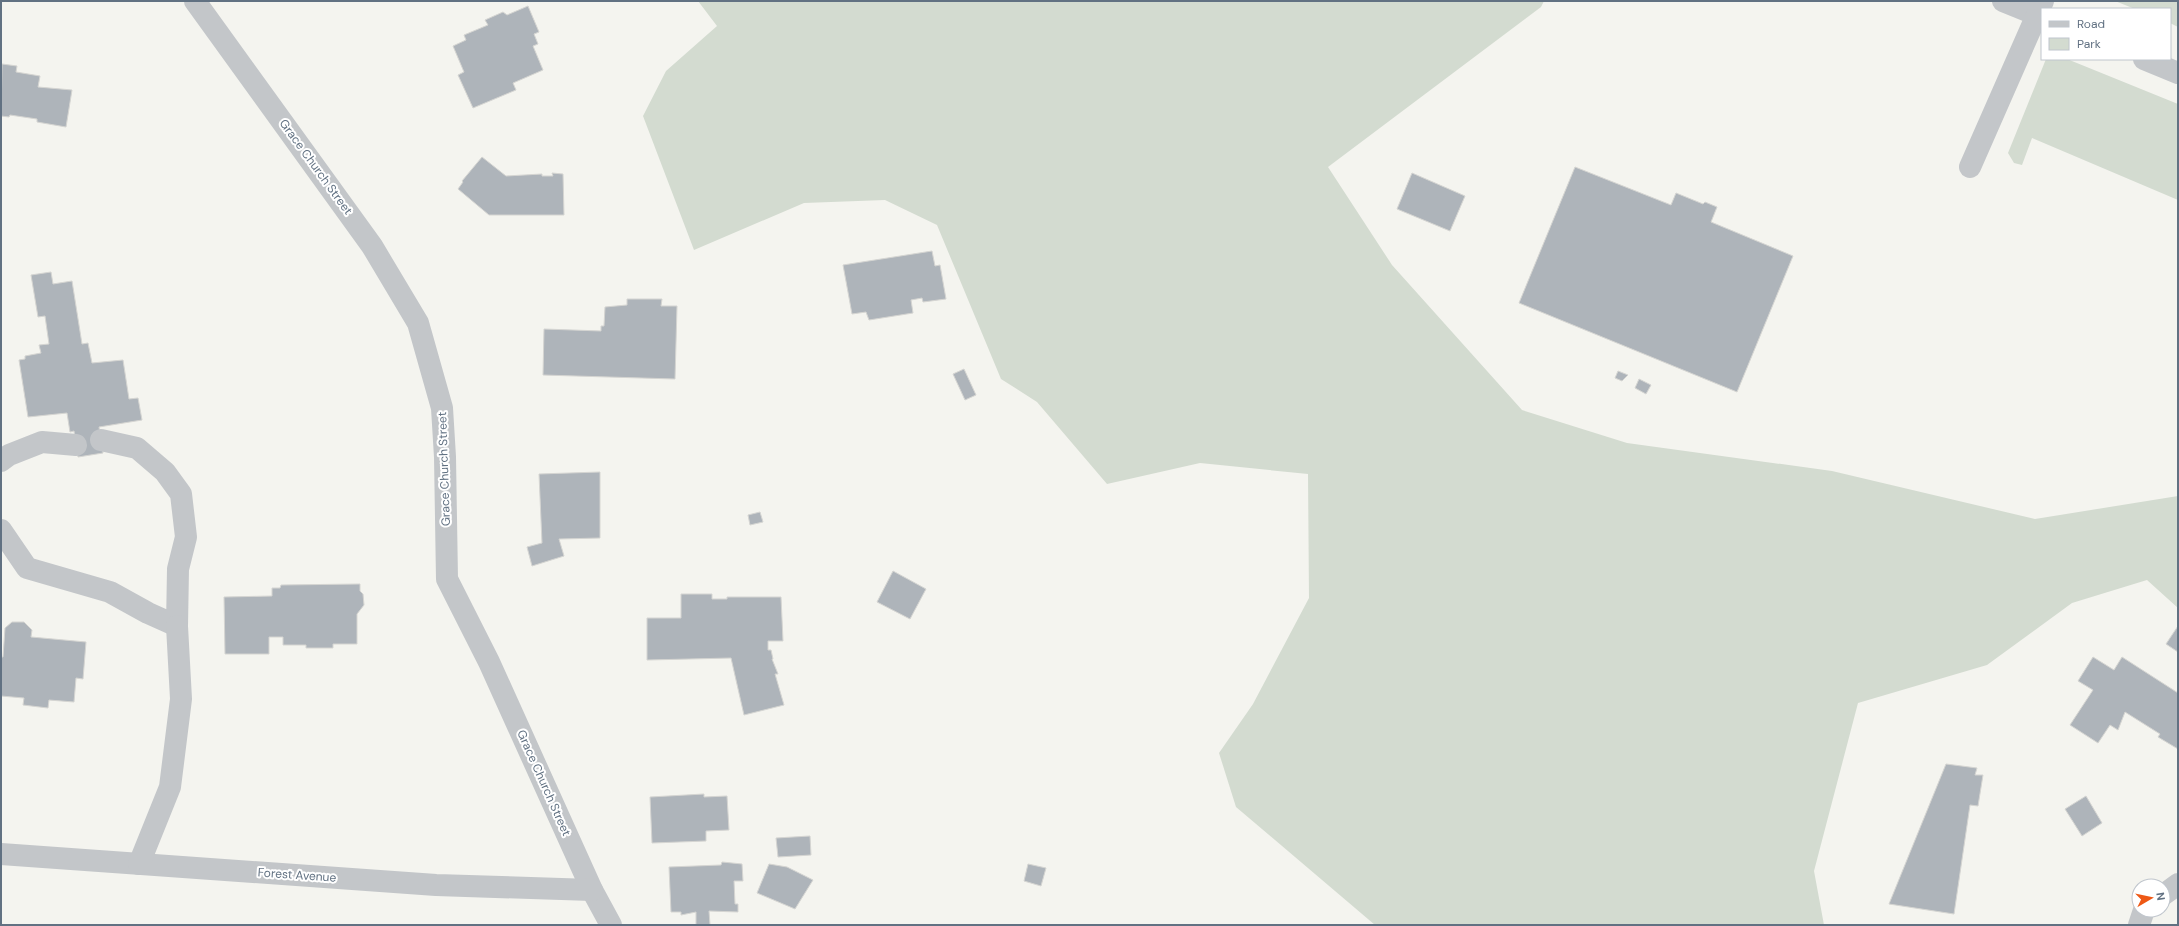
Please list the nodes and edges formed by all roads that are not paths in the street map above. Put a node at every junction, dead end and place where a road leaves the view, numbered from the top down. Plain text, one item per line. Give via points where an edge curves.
1 (196, 1) edge
2 (2003, 1) edge
3 (2041, 11) edge
4 (2146, 60) edge
5 (2178, 73) edge
6 (1970, 167) dead end
7 (101, 440) dead end
8 (76, 445) dead end
9 (1, 461) edge
10 (1, 530) edge
11 (177, 626) junction
12 (1, 854) edge
13 (139, 864) junction
14 (592, 890) junction
15 (611, 925) edge

1 - 14 street, Grace Church Street via 372,246 418,323 442,408 446,457 447,579 489,662
2 - 3 street
3 - 6 street
4 - 5 street
7 - 11 street via 137,448 165,472 181,494 186,537 178,569
8 - 9 street via 42,442 9,454
10 - 11 street via 27,568 110,592
11 - 13 street via 181,699 170,787
12 - 13 street, Forest Avenue
13 - 14 street, Forest Avenue via 436,886
14 - 15 street, Grace Church Street

